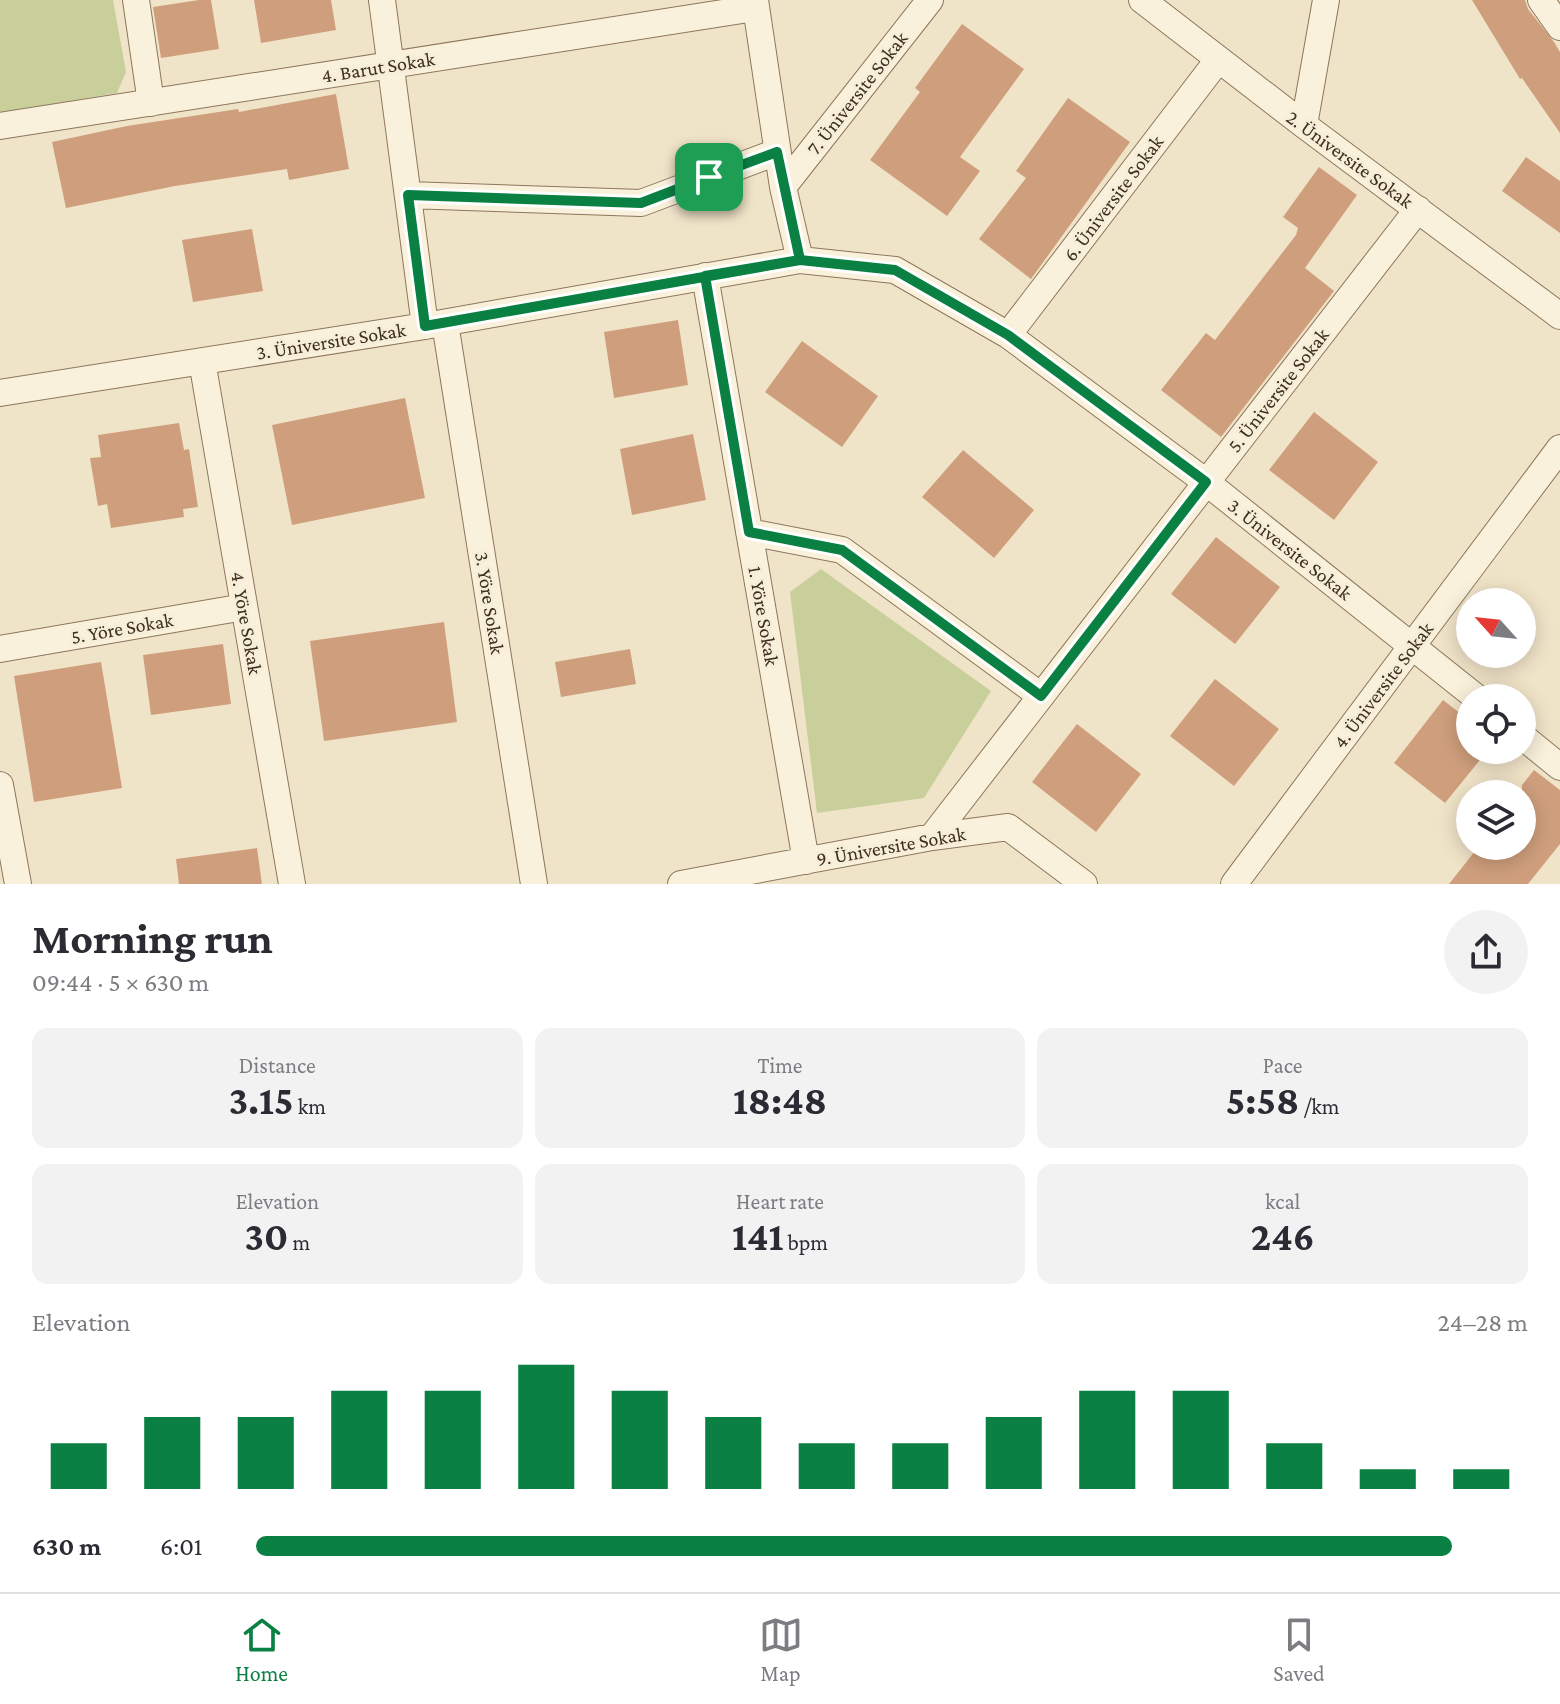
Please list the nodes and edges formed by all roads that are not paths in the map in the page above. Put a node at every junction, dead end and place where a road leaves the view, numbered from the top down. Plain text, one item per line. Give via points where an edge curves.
1 (136, 0) edge
2 (382, 0) edge
3 (930, 0) edge
4 (1142, 0) edge
5 (1326, 0) edge
6 (1541, 0) edge
7 (755, 4) edge
8 (1560, 27) edge
9 (1218, 60) junction
10 (391, 65) junction
11 (151, 103) junction
12 (1304, 125) junction
13 (0, 126) edge
14 (777, 152) junction
15 (783, 187) junction
16 (408, 195) junction
17 (1418, 209) junction
18 (800, 260) junction
19 (705, 276) junction
20 (1560, 316) edge
21 (435, 325) junction
22 (1008, 335) junction
23 (202, 361) junction
24 (0, 393) edge
25 (1560, 448) edge
26 (1206, 482) junction
27 (749, 532) junction
28 (244, 607) junction
29 (1412, 645) junction
30 (0, 649) edge
31 (1460, 684) edge
32 (1041, 696) junction
33 (1536, 747) edge
34 (1560, 767) edge
35 (0, 785) edge
36 (932, 837) junction
37 (806, 861) junction
38 (18, 884) edge
39 (292, 884) edge
40 (534, 884) edge
41 (681, 884) edge
42 (1084, 884) edge
43 (1234, 884) edge

1 - 11 street
2 - 10 street, 3. Yöre Sokak
3 - 15 street, 7. Üniversite Sokak
4 - 9 street, 2. Üniversite Sokak
5 - 12 street
6 - 8 street
7 - 10 street, 4. Barut Sokak
7 - 14 street
9 - 12 street, 2. Üniversite Sokak
9 - 22 street, 6. Üniversite Sokak
10 - 11 street, 4. Barut Sokak
10 - 16 street, 3. Yöre Sokak
11 - 13 street, 4. Barut Sokak
12 - 17 street, 2. Üniversite Sokak
14 - 15 street
14 - 16 street via 641,203
15 - 18 street
16 - 21 street, 3. Yöre Sokak
17 - 20 street, 2. Üniversite Sokak
17 - 26 street, 5. Üniversite Sokak
18 - 19 street, 3. Üniversite Sokak
18 - 22 street, 3. Üniversite Sokak via 895,270
19 - 21 street, 3. Üniversite Sokak
19 - 27 street, 1. Yöre Sokak
21 - 23 street, 3. Üniversite Sokak
21 - 40 street, 3. Yöre Sokak
22 - 26 street, 3. Üniversite Sokak
23 - 24 street, 3. Üniversite Sokak
23 - 28 street, 4. Yöre Sokak
25 - 29 street, 4. Üniversite Sokak
26 - 29 street, 3. Üniversite Sokak
26 - 32 street, 5. Üniversite Sokak
27 - 32 street via 842,550
27 - 37 street, 1. Yöre Sokak
28 - 30 street, 5. Yöre Sokak
28 - 39 street, 4. Yöre Sokak
29 - 31 street, 3. Üniversite Sokak
29 - 43 street, 4. Üniversite Sokak
32 - 36 street, 5. Üniversite Sokak
33 - 34 street
35 - 38 street
36 - 37 street, 9. Üniversite Sokak
36 - 42 street, 9. Üniversite Sokak via 1008,827
37 - 41 street, 9. Üniversite Sokak

